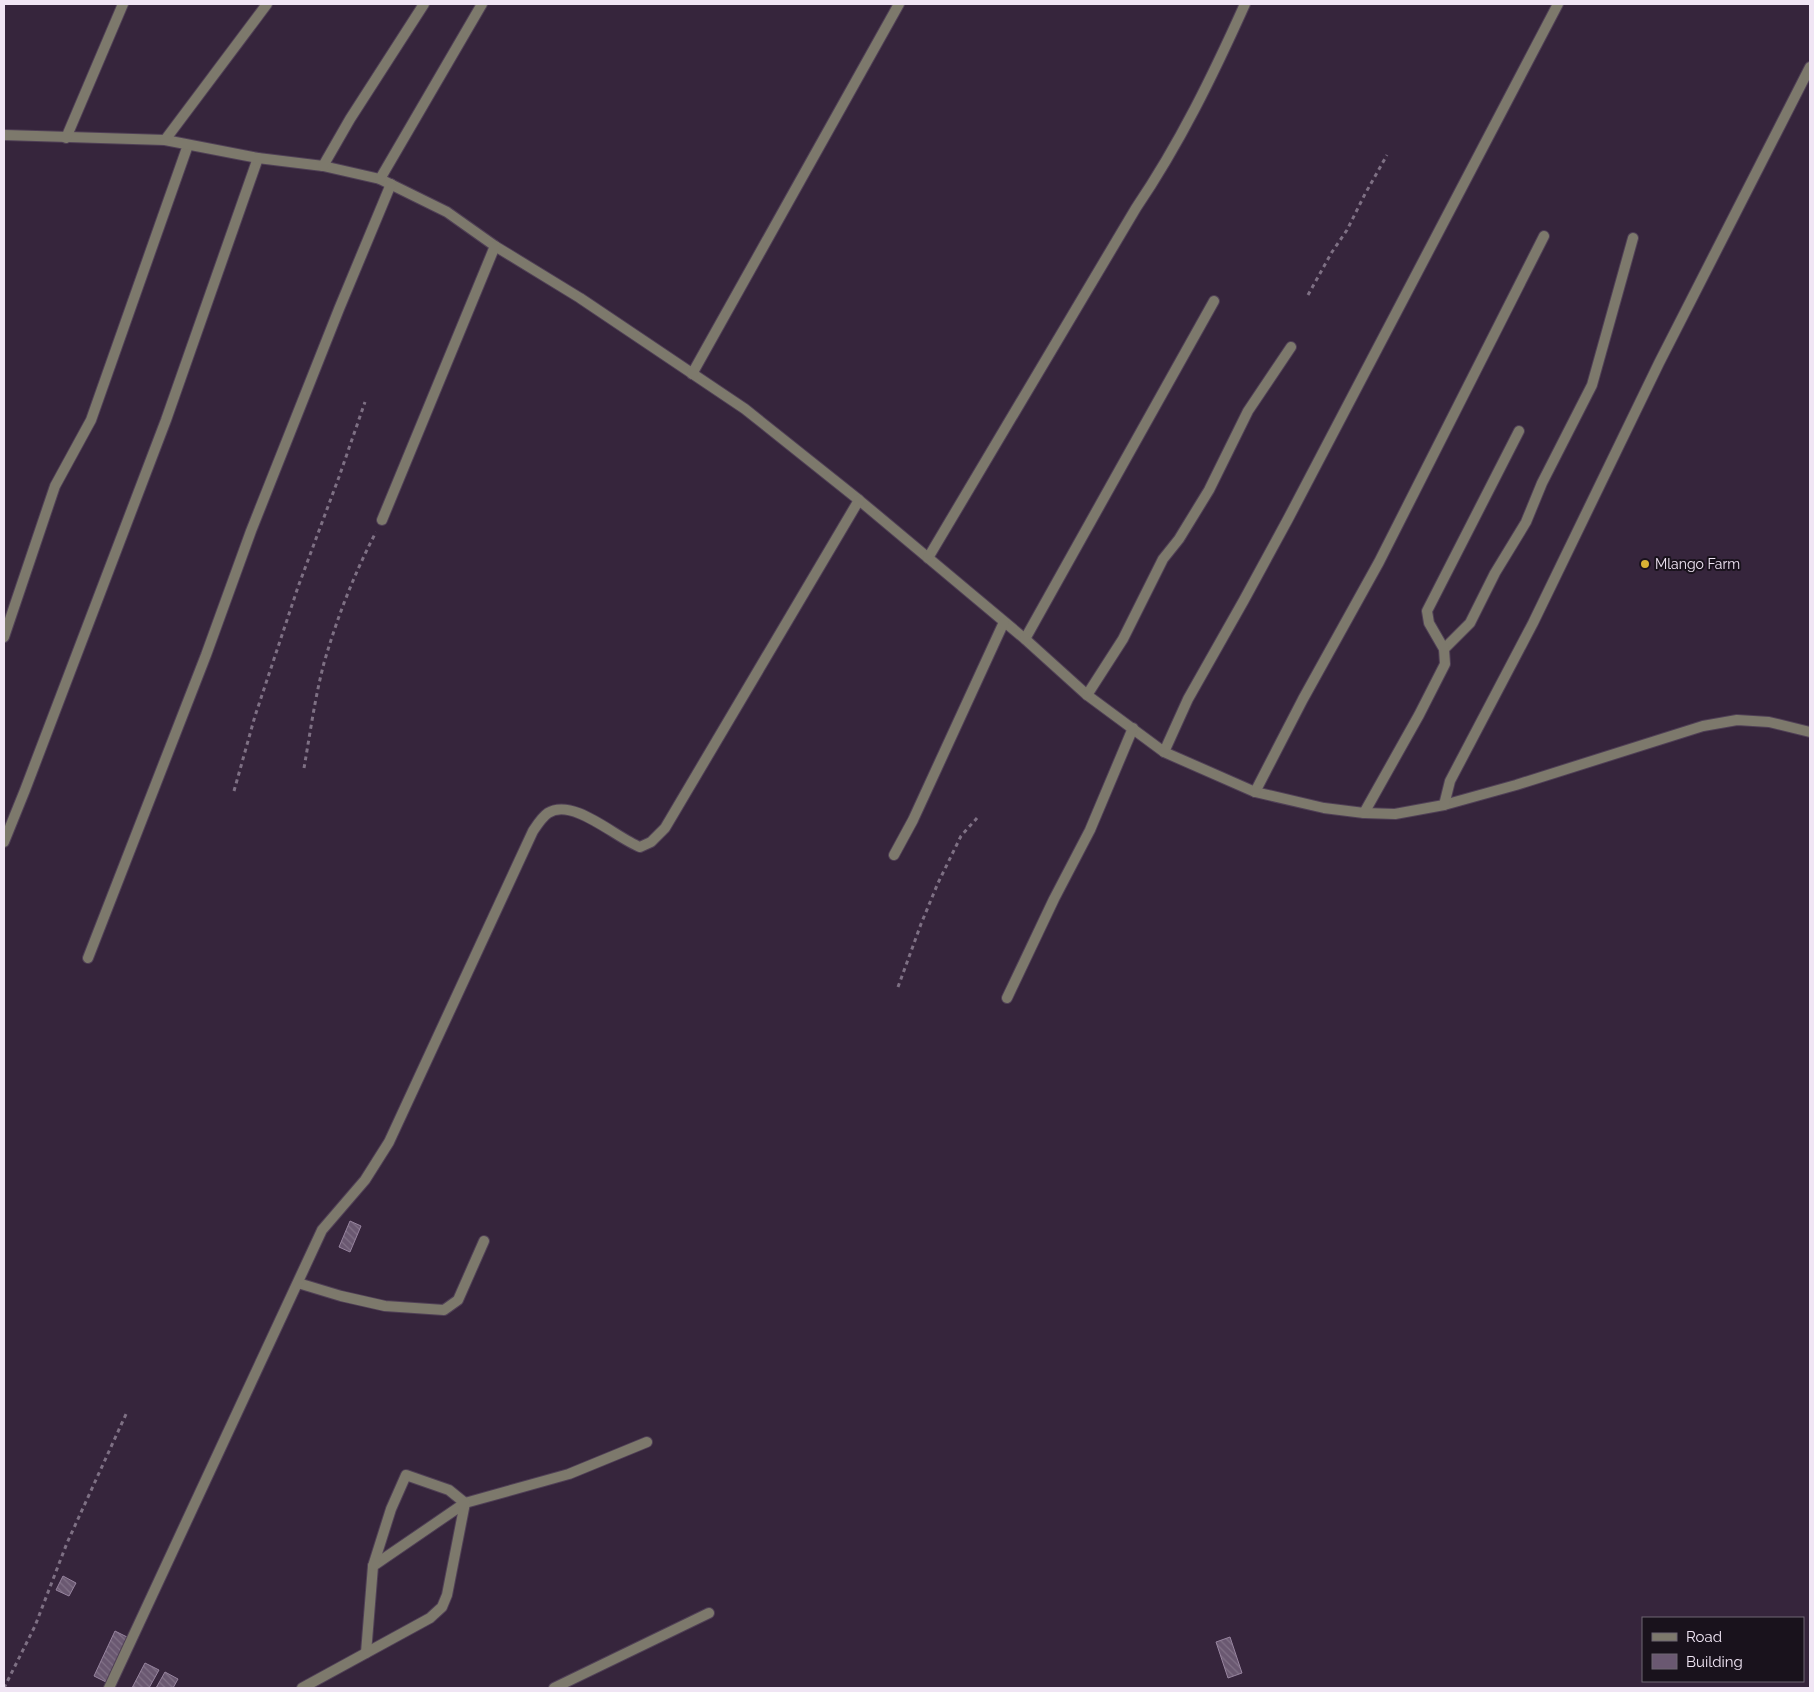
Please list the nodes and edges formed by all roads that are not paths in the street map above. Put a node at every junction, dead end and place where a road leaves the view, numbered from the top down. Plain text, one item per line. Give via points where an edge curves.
1 (123, 4) edge
2 (267, 4) edge
3 (424, 4) edge
4 (482, 4) edge
5 (899, 4) edge
6 (1245, 4) edge
7 (1558, 4) edge
8 (1810, 67) edge
9 (4, 135) edge
10 (66, 138) junction
11 (165, 140) junction
12 (188, 145) junction
13 (258, 158) junction
14 (323, 166) junction
15 (380, 179) junction
16 (391, 184) junction
17 (1544, 236) dead end
18 (1633, 238) dead end
19 (495, 246) junction
20 (1214, 301) dead end
21 (1290, 347) dead end
22 (692, 374) junction
23 (1519, 431) dead end
24 (859, 500) junction
25 (382, 520) road end
26 (928, 558) junction
27 (1004, 622) junction
28 (4, 637) edge
29 (1025, 639) junction
30 (1444, 649) junction
31 (1087, 695) junction
32 (1133, 728) junction
33 (1810, 732) edge
34 (1164, 752) junction
35 (1255, 792) junction
36 (1444, 805) junction
37 (1364, 813) junction
38 (4, 842) edge
39 (894, 855) dead end
40 (88, 958) dead end
41 (1007, 998) dead end
42 (484, 1241) dead end
43 (298, 1283) junction
44 (647, 1442) dead end
45 (465, 1502) junction
46 (373, 1566) junction
47 (709, 1613) dead end
48 (366, 1653) junction
49 (109, 1688) edge
50 (302, 1688) edge
51 (554, 1688) edge

1 - 10 street
2 - 11 street
3 - 14 street
4 - 15 street
5 - 22 street
6 - 26 street via 1220,60 1162,170 1136,208
7 - 34 street via 1288,519 1188,699
8 - 36 street via 1659,363 1533,623 1450,781
9 - 10 street
10 - 11 street
11 - 12 street
12 - 13 street
12 - 28 street via 91,420 55,486
13 - 14 street
13 - 38 street via 166,420
14 - 15 street
15 - 16 street
16 - 19 street via 447,212
16 - 40 street via 251,531
17 - 35 street via 1379,562
18 - 30 street via 1592,385 1542,482 1526,522 1470,623
19 - 22 street via 580,298
19 - 25 street
20 - 29 street
21 - 31 street via 1248,411 1209,490 1163,559 1123,639
22 - 24 street via 745,409
23 - 30 street via 1427,611 1428,623
24 - 26 street
24 - 43 street via 665,828 640,848 572,809 558,808 540,821 389,1142 365,1180 322,1230
26 - 27 street
27 - 29 street
27 - 39 street via 914,820
29 - 31 street
30 - 37 street via 1445,664
31 - 32 street
32 - 34 street
32 - 41 street via 1090,830
33 - 36 street via 1769,722 1737,720 1703,726
34 - 35 street
35 - 37 street via 1324,808
36 - 37 street via 1395,814
42 - 43 street via 458,1300 444,1310 385,1306
43 - 49 street
44 - 45 street via 569,1474
45 - 46 street
45 - 46 street via 449,1490 406,1475 391,1509
45 - 48 street via 442,1607 430,1618
46 - 48 street
47 - 51 street
48 - 50 street

